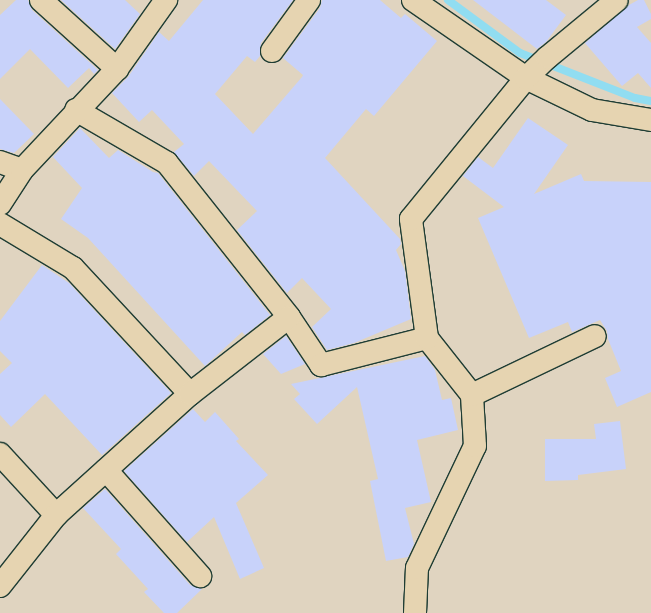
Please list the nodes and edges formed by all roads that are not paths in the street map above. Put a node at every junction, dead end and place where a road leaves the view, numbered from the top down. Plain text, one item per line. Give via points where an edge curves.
1 (41, 0) edge
2 (166, 0) edge
3 (310, 0) edge
4 (413, 0) edge
5 (617, 0) edge
6 (272, 51) dead end
7 (117, 69) junction
8 (536, 69) junction
9 (76, 110) junction
10 (651, 120) edge
11 (0, 162) edge
12 (22, 170) junction
13 (0, 204) edge
14 (0, 224) edge
15 (289, 317) junction
16 (595, 336) dead end
17 (427, 338) junction
18 (190, 394) junction
19 (472, 395) junction
20 (0, 454) edge
21 (106, 470) junction
22 (56, 515) junction
23 (200, 576) dead end
24 (0, 586) edge
25 (415, 613) edge

1 - 7 street
2 - 7 street
3 - 6 street
4 - 8 street
5 - 8 street
7 - 9 street
8 - 10 street via 592,110
8 - 17 street via 411,219
9 - 12 street
9 - 15 street via 167,163
11 - 12 street
12 - 13 street
14 - 18 street via 73,268
15 - 17 street via 321,365
15 - 18 street
16 - 19 street
17 - 19 street
18 - 21 street
19 - 25 street via 475,446 418,568
20 - 22 street
21 - 22 street
21 - 23 street
22 - 24 street

